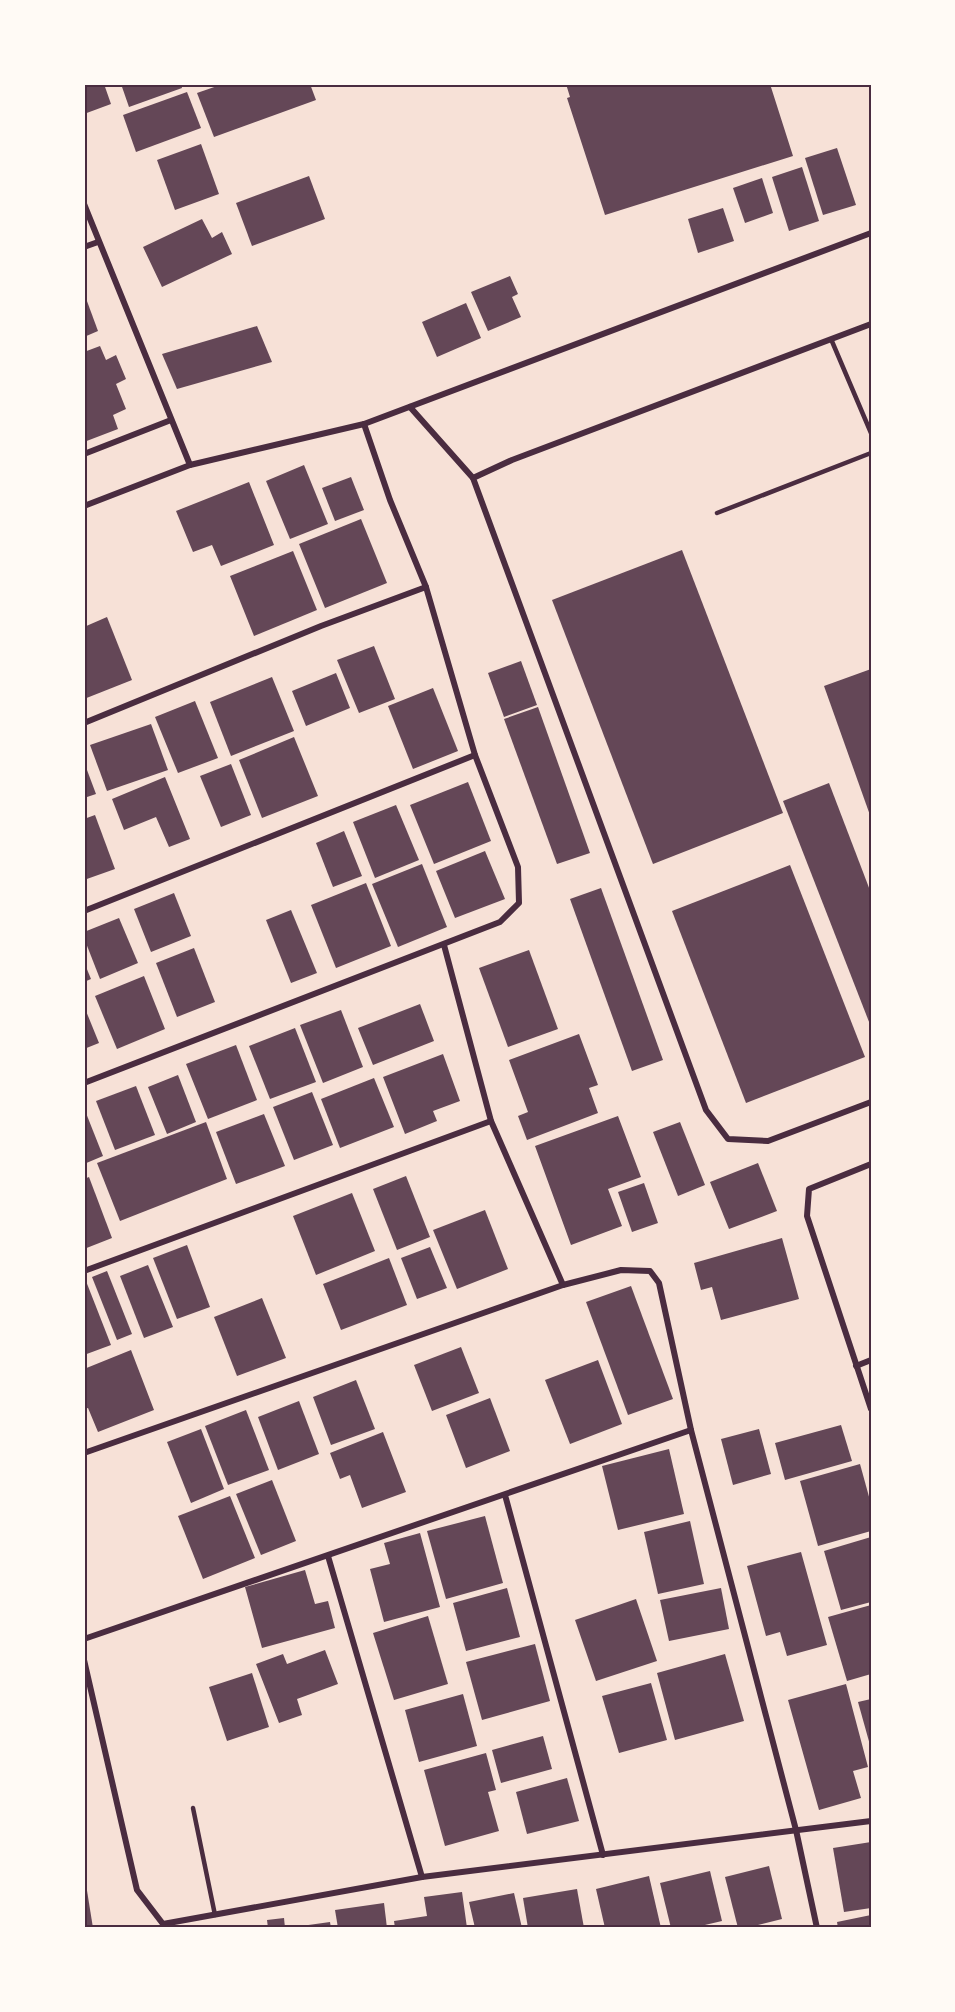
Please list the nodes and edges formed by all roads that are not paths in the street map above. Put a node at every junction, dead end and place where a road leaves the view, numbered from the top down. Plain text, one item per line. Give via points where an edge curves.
1 (84, 204) edge
2 (871, 233) edge
3 (98, 242) junction
4 (84, 247) edge
5 (871, 324) edge
6 (831, 339) junction
7 (410, 407) junction
8 (171, 420) junction
9 (364, 424) junction
10 (871, 434) edge
11 (871, 453) edge
12 (84, 454) edge
13 (190, 465) junction
14 (473, 478) junction
15 (84, 506) edge
16 (717, 513) dead end
17 (426, 587) junction
18 (84, 723) edge
19 (475, 755) junction
20 (84, 911) edge
21 (444, 945) junction
22 (84, 1083) edge
23 (871, 1102) edge
24 (491, 1121) junction
25 (871, 1164) edge
26 (84, 1271) edge
27 (563, 1285) junction
28 (871, 1360) edge
29 (856, 1366) junction
30 (871, 1409) edge
31 (691, 1430) junction
32 (84, 1453) edge
33 (506, 1494) junction
34 (328, 1556) junction
35 (84, 1639) edge
36 (84, 1660) edge
37 (193, 1808) dead end
38 (871, 1821) edge
39 (796, 1830) junction
40 (603, 1855) junction
41 (422, 1877) junction
42 (215, 1915) junction
43 (817, 1928) edge

1 - 3 street
2 - 7 street
3 - 4 street
3 - 8 street
5 - 6 street
6 - 10 lane
6 - 14 street
7 - 9 street
7 - 14 street
8 - 12 street
8 - 13 street
9 - 13 street
9 - 17 street
11 - 16 lane
13 - 15 street
14 - 23 street via 706,1110 728,1139 768,1141
17 - 18 street
17 - 19 street
19 - 20 street
19 - 21 street via 518,867 519,903 500,922
21 - 22 street
21 - 24 street
24 - 26 street
24 - 27 street
25 - 29 street via 809,1189 807,1216
27 - 31 street via 621,1270 650,1271 659,1283
27 - 32 street
28 - 29 street
29 - 30 street
31 - 33 street
31 - 39 street
33 - 34 street
33 - 40 street
34 - 35 street
34 - 41 street
36 - 42 street via 137,1890 163,1924
37 - 42 lane
38 - 39 street
39 - 40 street
39 - 43 street
40 - 41 street
41 - 42 street

